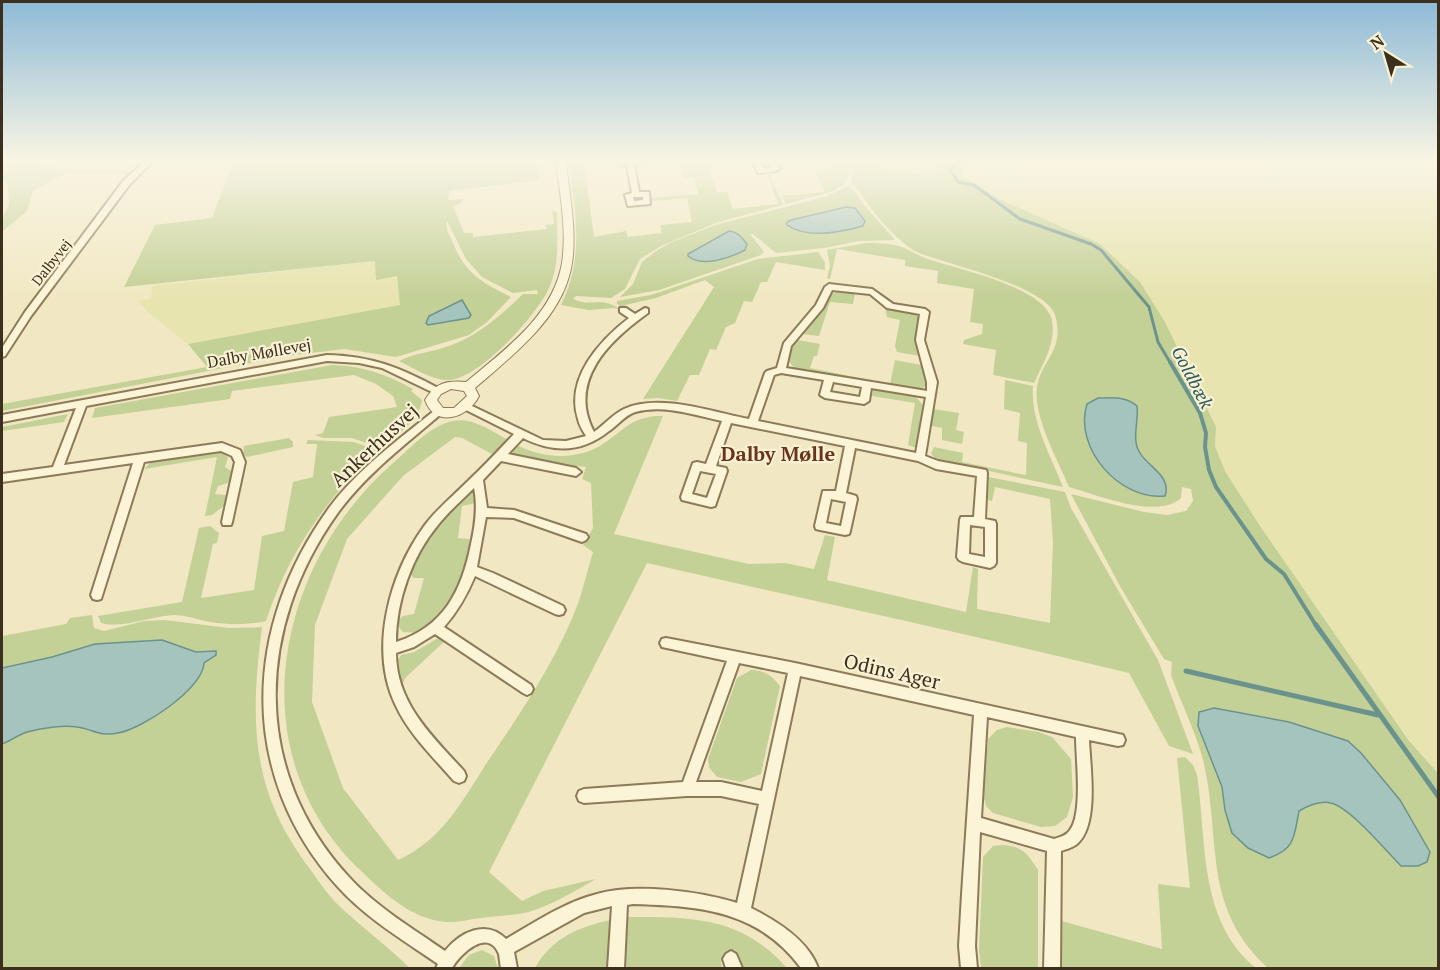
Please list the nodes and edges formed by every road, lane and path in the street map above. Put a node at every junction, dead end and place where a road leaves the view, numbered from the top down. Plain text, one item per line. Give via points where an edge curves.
1 (109, 206) edge
2 (565, 206) edge
3 (623, 310) dead end
4 (645, 311) dead end
5 (634, 318) junction
6 (2, 354) edge
7 (781, 370) junction
8 (829, 377) junction
9 (867, 384) junction
10 (468, 387) junction
11 (437, 391) junction
12 (931, 395) junction
13 (82, 404) junction
14 (467, 407) junction
15 (438, 412) junction
16 (2, 418) edge
17 (727, 419) junction
18 (752, 424) junction
19 (522, 433) junction
20 (592, 438) junction
21 (851, 444) junction
22 (498, 456) junction
23 (920, 458) junction
24 (140, 459) junction
25 (710, 469) dead end
26 (57, 471) junction
27 (576, 472) dead end
28 (2, 478) edge
29 (477, 478) junction
30 (840, 496) dead end
31 (482, 512) junction
32 (227, 522) dead end
33 (979, 522) dead end
34 (582, 537) dead end
35 (472, 570) junction
36 (97, 595) dead end
37 (559, 610) dead end
38 (436, 628) junction
39 (666, 643) dead end
40 (390, 649) junction
41 (735, 657) junction
42 (795, 669) junction
43 (526, 689) dead end
44 (981, 711) junction
45 (1082, 732) junction
46 (1118, 740) dead end
47 (459, 776) dead end
48 (687, 789) junction
49 (584, 796) dead end
50 (766, 799) junction
51 (973, 823) junction
52 (1054, 846) junction
53 (620, 896) junction
54 (743, 911) junction
55 (505, 948) junction
56 (445, 964) edge
57 (509, 969) edge
58 (616, 969) edge
59 (810, 969) edge
60 (969, 969) edge
61 (1052, 969) edge

1 - 6 street, Dalbyvej
2 - 10 street via 565,275 548,309
3 - 5 street
4 - 5 street
5 - 20 street via 604,344 586,374 580,413
7 - 8 street
7 - 12 street via 787,345 820,306 829,287 872,292 890,306 925,312 920,340 932,382
7 - 18 street via 770,373
8 - 9 street
8 - 9 street via 825,395 864,401
9 - 12 street
10 - 11 street via 456,384
10 - 14 street via 473,396
11 - 13 street, Dalby Møllevej via 386,365 327,358
11 - 15 street via 431,400
12 - 23 street
13 - 16 street, Dalby Møllevej
13 - 26 street
14 - 15 street via 453,413
14 - 19 street
15 - 56 street, Ankerhusvej via 360,481 310,545 291,582 278,621 267,695 279,773 293,811 315,848 342,882
17 - 18 street
17 - 20 street via 663,405 649,406 626,413
17 - 25 street
18 - 21 street
19 - 20 street via 552,445
19 - 22 street
21 - 23 street
21 - 30 street
22 - 27 street
22 - 29 street
23 - 33 street via 936,465 982,473
24 - 26 street
24 - 32 street via 222,447 232,449 240,462
24 - 36 street
26 - 28 street
29 - 31 street
29 - 40 street via 429,529 409,561 396,603
31 - 34 street via 514,514
31 - 35 street
35 - 37 street
35 - 38 street via 460,597
38 - 40 street via 406,646
38 - 43 street
39 - 41 street, Odins Ager
40 - 47 street via 399,699
41 - 42 street, Odins Ager
41 - 48 street
42 - 44 street, Odins Ager
42 - 50 street
44 - 45 street, Odins Ager
44 - 51 street
45 - 46 street, Odins Ager
45 - 52 street via 1081,825 1066,843
48 - 49 street
48 - 50 street via 721,789
50 - 54 street
51 - 52 street
51 - 60 street
52 - 61 street
53 - 54 street via 713,903
53 - 55 street via 591,903
53 - 58 street
54 - 59 street via 788,942
55 - 56 street via 490,937 471,938 453,950
55 - 57 street

